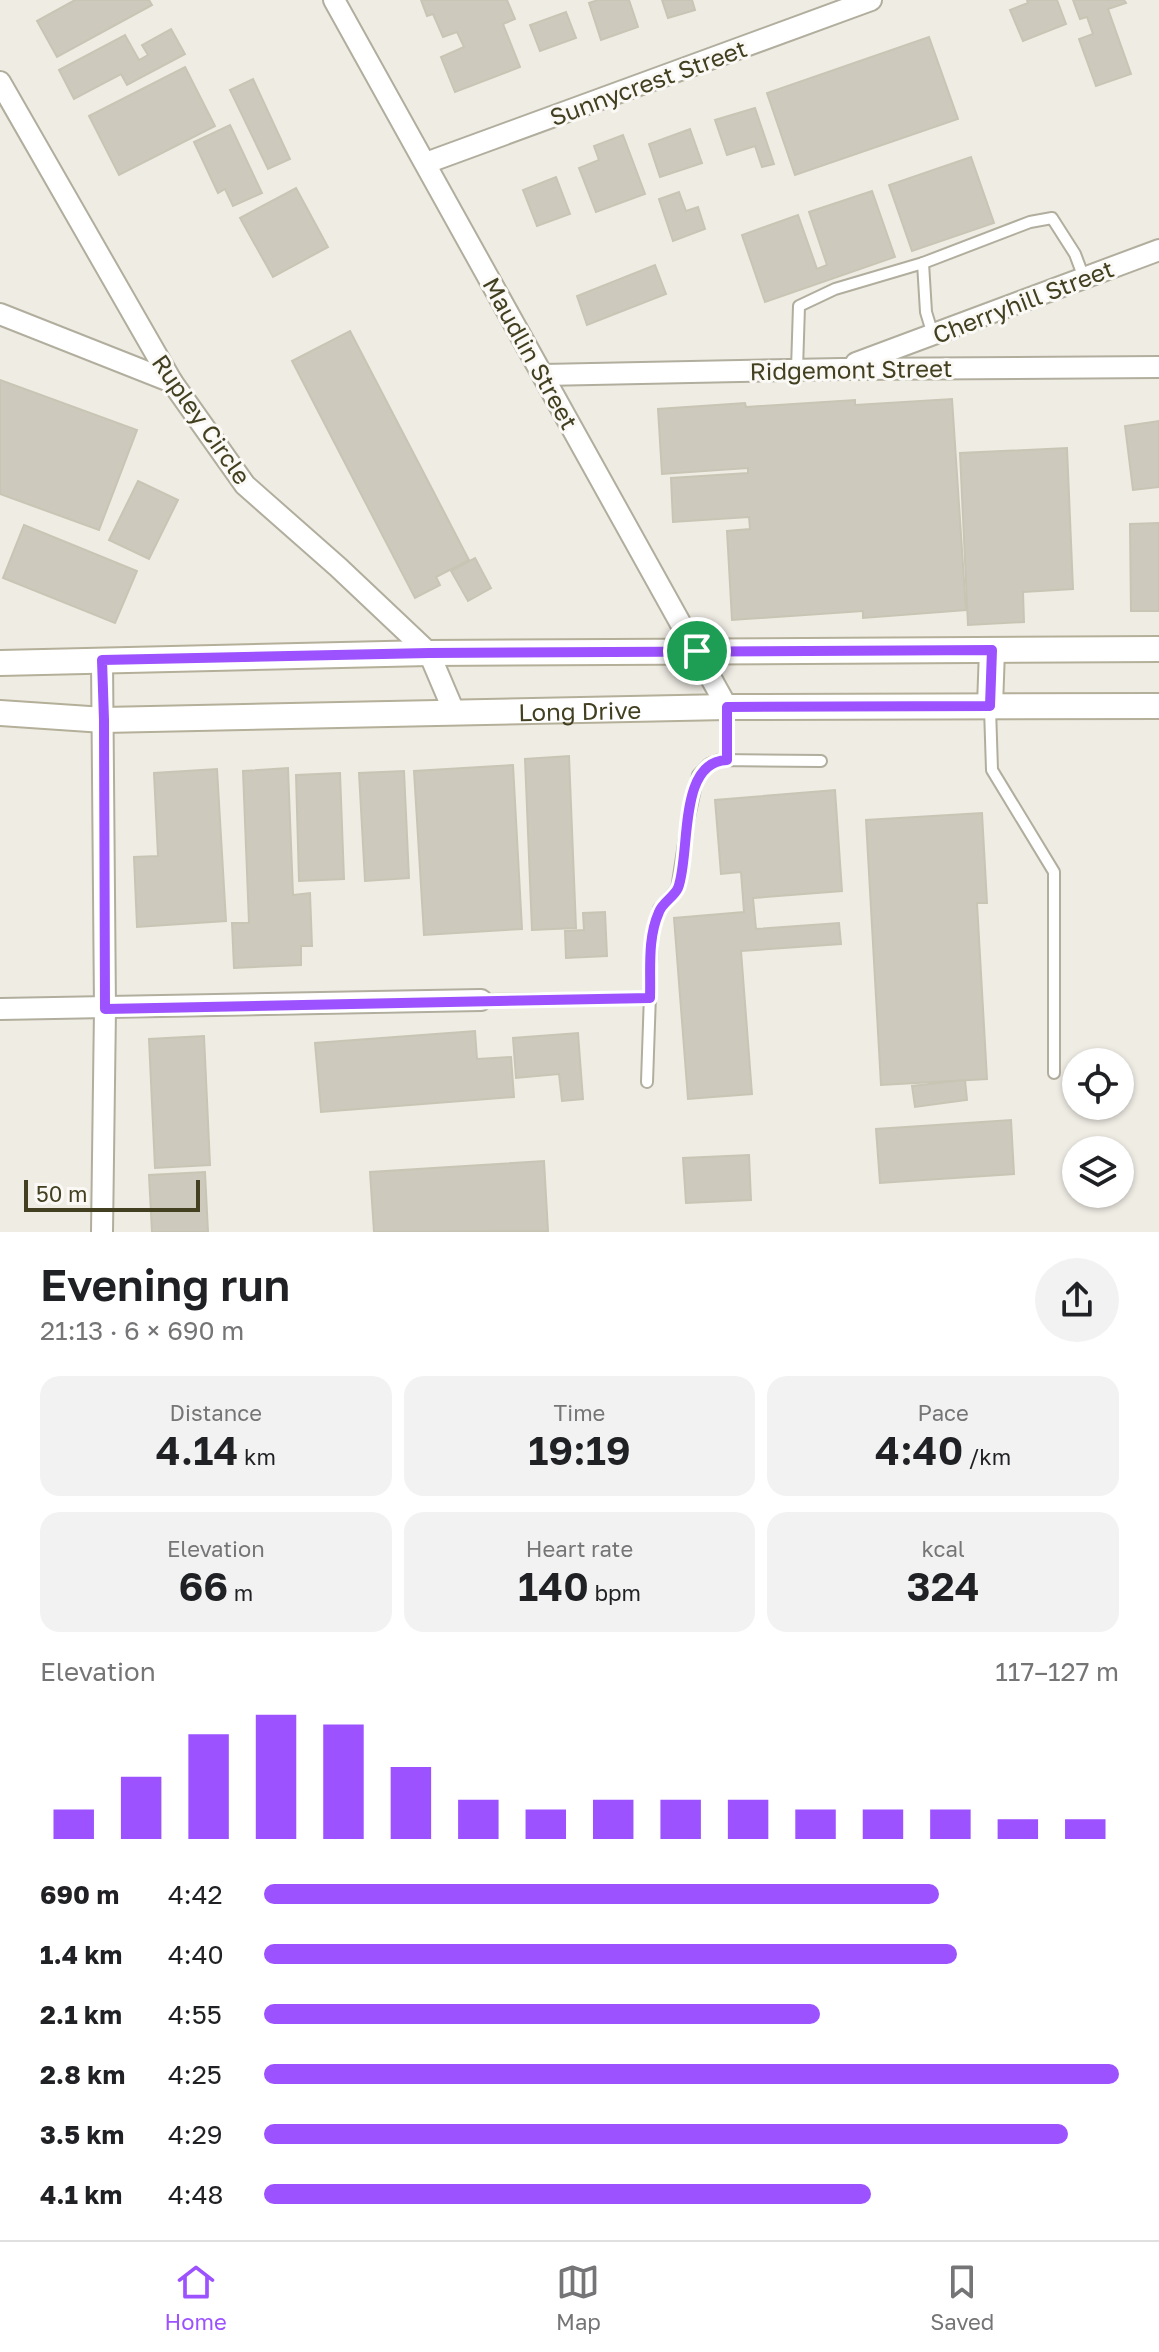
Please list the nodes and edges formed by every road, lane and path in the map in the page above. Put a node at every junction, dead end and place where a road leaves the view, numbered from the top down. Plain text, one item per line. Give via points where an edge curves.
1 (334, 0) edge
2 (871, 0) edge
3 (0, 82) edge
4 (426, 163) junction
5 (1159, 250) edge
6 (923, 263) junction
7 (1084, 278) junction
8 (0, 314) edge
9 (933, 335) junction
10 (1159, 367) edge
11 (797, 369) junction
12 (842, 369) junction
13 (543, 375) junction
14 (172, 382) junction
15 (1159, 649) edge
16 (992, 650) junction
17 (697, 651) junction
18 (429, 653) junction
19 (102, 660) junction
20 (0, 663) edge
21 (990, 706) junction
22 (1159, 706) edge
23 (727, 707) junction
24 (0, 713) edge
25 (455, 714) junction
26 (104, 720) junction
27 (727, 760) junction
28 (821, 761) dead end
29 (650, 998) junction
30 (481, 1000) joint
31 (0, 1009) edge
32 (105, 1009) junction
33 (1054, 1073) dead end
34 (647, 1082) dead end
35 (102, 1232) edge

1 - 4 street, Maudlin Street
2 - 4 street, Sunnycrest Street
3 - 14 street, Rupley Circle
4 - 13 street, Maudlin Street
5 - 7 street, Cherryhill Street
6 - 7 lane via 1052,218
6 - 9 lane
6 - 11 lane via 835,289 799,306
7 - 9 street, Cherryhill Street
8 - 14 street
9 - 12 street, Cherryhill Street
10 - 12 street, Ridgemont Street
11 - 12 street, Ridgemont Street
11 - 13 street, Ridgemont Street
13 - 17 street, Maudlin Street
14 - 18 street, Rupley Circle via 245,485
15 - 16 main road
16 - 17 main road
16 - 21 main road
17 - 18 main road
17 - 23 street, Maudlin Street
18 - 19 main road
18 - 25 street, Rupley Circle
19 - 20 main road
19 - 26 street
21 - 22 main road, Long Drive
21 - 23 main road, Long Drive
21 - 33 lane via 992,770 1054,872
23 - 25 main road, Long Drive
23 - 27 lane
24 - 26 main road, Long Drive
25 - 26 main road, Long Drive
26 - 32 street
27 - 28 lane
27 - 29 lane via 709,764 698,775 677,889 659,909 652,936
29 - 30 lane
29 - 34 lane
30 - 32 street
31 - 32 street
32 - 35 street

